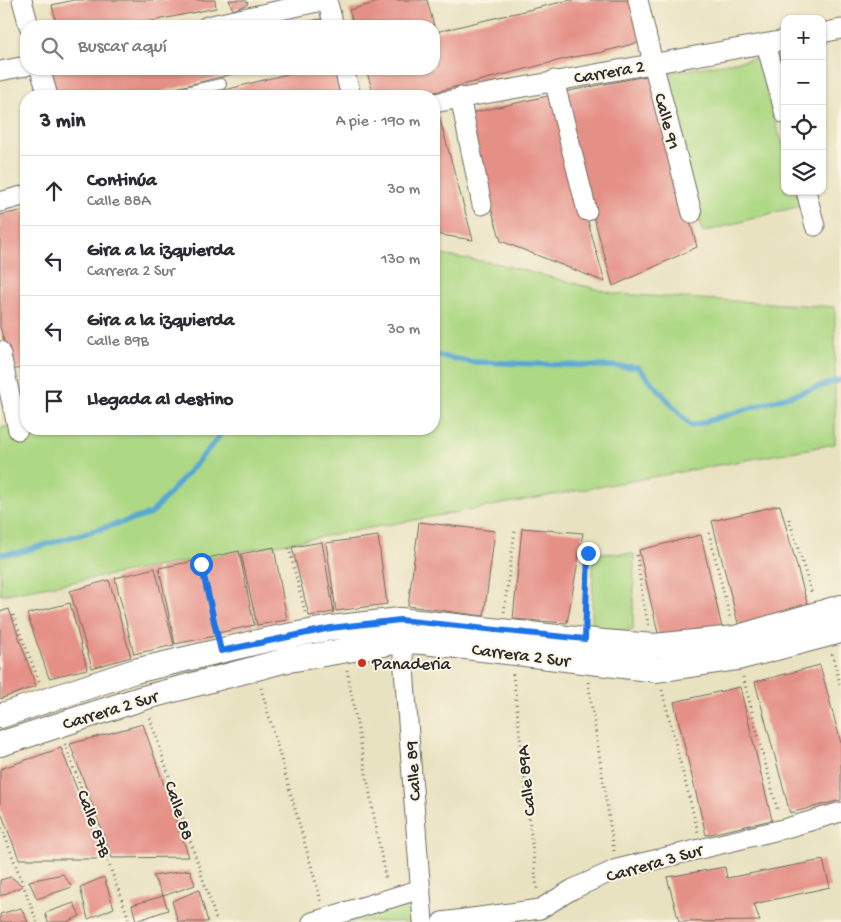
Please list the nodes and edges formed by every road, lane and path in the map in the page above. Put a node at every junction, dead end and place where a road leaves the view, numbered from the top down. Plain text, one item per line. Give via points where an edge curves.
1 (23, 0) edge
2 (327, 0) edge
3 (638, 0) edge
4 (28, 20) edge
5 (235, 20) edge
6 (332, 20) edge
7 (841, 29) edge
8 (826, 32) edge
9 (781, 41) edge
10 (766, 44) junction
11 (652, 63) junction
12 (20, 67) edge
13 (0, 71) edge
14 (42, 75) edge
15 (346, 75) edge
16 (554, 80) junction
17 (221, 84) dead end
18 (46, 90) edge
19 (194, 90) edge
20 (349, 90) edge
21 (460, 97) junction
22 (440, 102) edge
23 (783, 105) edge
24 (807, 195) edge
25 (20, 197) edge
26 (0, 202) edge
27 (482, 205) dead end
28 (587, 211) dead end
29 (692, 213) dead end
30 (815, 226) dead end
31 (0, 350) edge
32 (18, 430) dead end
33 (789, 519) dead end
34 (515, 530) dead end
35 (709, 533) dead end
36 (289, 548) dead end
37 (588, 553) dead end
38 (637, 555) dead end
39 (201, 564) dead end
40 (841, 607) edge
41 (13, 615) dead end
42 (829, 626) edge
43 (401, 630) junction
44 (501, 630) junction
45 (310, 632) junction
46 (654, 646) junction
47 (736, 648) junction
48 (585, 650) junction
49 (221, 651) junction
50 (343, 651) junction
51 (511, 652) junction
52 (173, 662) junction
53 (255, 668) junction
54 (657, 670) junction
55 (841, 687) edge
56 (181, 688) junction
57 (143, 698) junction
58 (47, 700) junction
59 (0, 716) edge
60 (58, 725) junction
61 (0, 744) edge
62 (841, 812) edge
63 (0, 823) edge
64 (783, 829) junction
65 (702, 849) junction
66 (617, 869) junction
67 (421, 889) junction
68 (390, 898) junction
69 (540, 909) junction
70 (319, 920) edge
71 (37, 922) edge
72 (130, 922) edge
73 (217, 922) edge
74 (423, 922) edge
75 (442, 922) edge

1 - 4 street
2 - 5 street
2 - 6 street
3 - 11 street, Calle 91
7 - 8 street
9 - 10 street, Carrera 2
10 - 11 street, Carrera 2
10 - 23 street
11 - 16 street, Carrera 2
11 - 29 street, Calle 91
12 - 13 street
14 - 18 street
15 - 20 street
16 - 21 street, Carrera 2
16 - 28 street
17 - 19 lane
21 - 22 street, Carrera 2
21 - 27 street
24 - 30 street
25 - 26 street
31 - 32 street
33 - 42 path
34 - 44 path
35 - 47 path
36 - 45 path
37 - 48 path
38 - 46 path via 642,602
39 - 49 path
40 - 42 street, Carrera 2 Sur
41 - 58 path
42 - 47 street, Carrera 2 Sur
42 - 55 path
43 - 44 street, Carrera 2 Sur
43 - 45 street, Carrera 2 Sur via 331,628
43 - 50 street, Carrera 2 Sur
43 - 51 street, Carrera 2 Sur
43 - 67 street, Calle 89
44 - 48 street, Carrera 2 Sur
45 - 49 street, Carrera 2 Sur
46 - 47 street, Carrera 2 Sur
46 - 48 street, Carrera 2 Sur
47 - 54 street, Carrera 2 Sur
47 - 64 path
48 - 51 street, Carrera 2 Sur
48 - 54 street, Carrera 2 Sur
48 - 66 path
49 - 52 street, Carrera 2 Sur
50 - 53 street, Carrera 2 Sur
50 - 68 path
51 - 69 path, Calle 89A
52 - 56 street
52 - 58 street, Carrera 2 Sur
53 - 56 street, Carrera 2 Sur
53 - 70 path
54 - 65 path
56 - 57 street, Carrera 2 Sur
57 - 60 street, Carrera 2 Sur
57 - 73 path, Calle 88
58 - 59 street, Carrera 2 Sur
60 - 61 street, Carrera 2 Sur
60 - 72 path, Calle 87B
62 - 64 street, Carrera 3 Sur
63 - 71 path
64 - 65 street, Carrera 3 Sur
65 - 66 street, Carrera 3 Sur
66 - 69 street, Carrera 3 Sur via 573,889
67 - 68 street
67 - 74 street, Calle 89
68 - 70 street
69 - 75 street, Carrera 3 Sur

